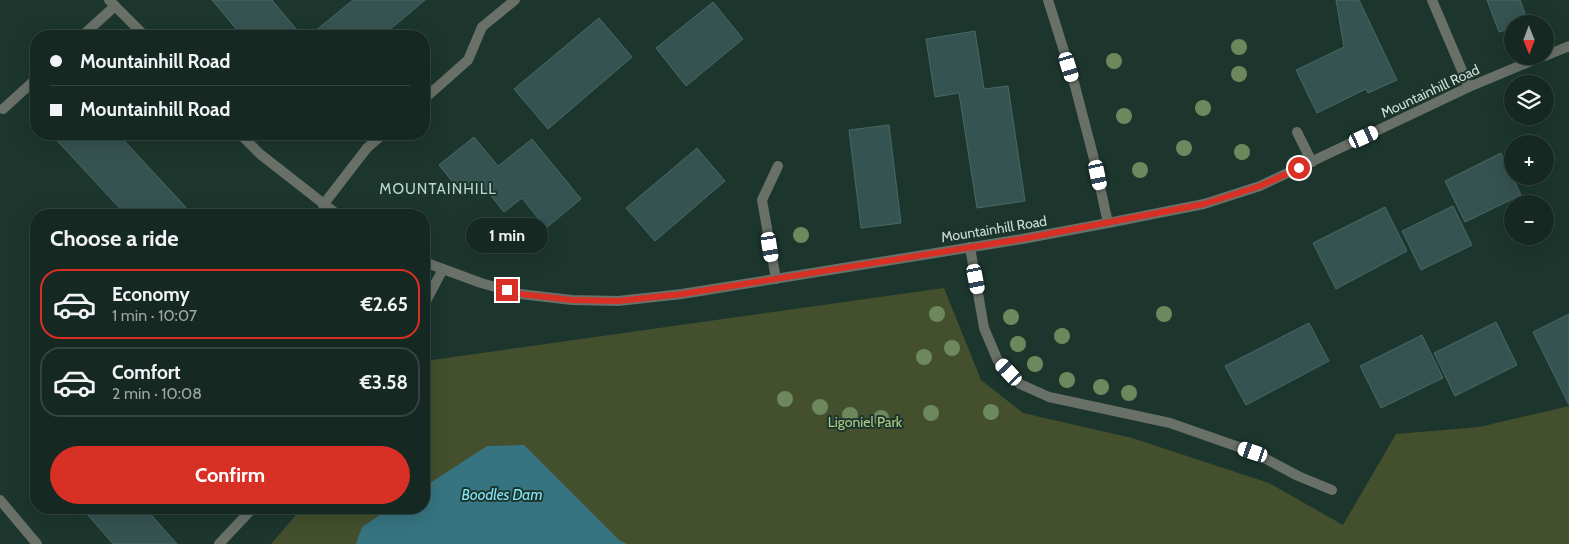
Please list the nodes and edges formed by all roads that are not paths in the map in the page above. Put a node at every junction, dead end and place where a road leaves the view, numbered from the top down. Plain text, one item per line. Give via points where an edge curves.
1 (515, 0) edge
2 (1048, 0) edge
3 (1432, 0) edge
4 (112, 3) edge
5 (87, 30) edge
6 (138, 30) edge
7 (1569, 46) edge
8 (1554, 52) edge
9 (1522, 65) edge
10 (30, 84) edge
11 (1469, 87) junction
12 (430, 94) edge
13 (3, 109) dead end
14 (1297, 132) dead end
15 (246, 140) edge
16 (377, 140) edge
17 (1312, 162) junction
18 (778, 166) dead end
19 (323, 205) junction
20 (329, 209) edge
21 (1108, 223) junction
22 (970, 247) junction
23 (430, 264) edge
24 (442, 269) junction
25 (776, 279) junction
26 (430, 293) edge
27 (1332, 490) dead end
28 (0, 500) edge
29 (247, 514) edge
30 (37, 544) edge
31 (219, 544) edge

1 - 12 street via 482,27 468,60
2 - 21 street via 1075,86
3 - 11 street
4 - 5 street
4 - 6 street
7 - 8 street, Mountainhill Road
9 - 11 street, Mountainhill Road
10 - 13 street
11 - 17 street, Mountainhill Road
14 - 17 street
15 - 19 street
16 - 19 street
17 - 21 street, Mountainhill Road via 1260,186 1204,204
18 - 25 street via 762,200
19 - 20 street
21 - 22 street, Mountainhill Road
22 - 25 street, Mountainhill Road
22 - 27 street via 984,328 998,361 1020,384 1049,397 1170,423 1253,452
23 - 24 street, Mountainhill Road
24 - 25 street, Mountainhill Road via 520,294 572,300 618,301
24 - 26 street
28 - 30 street
29 - 31 street

